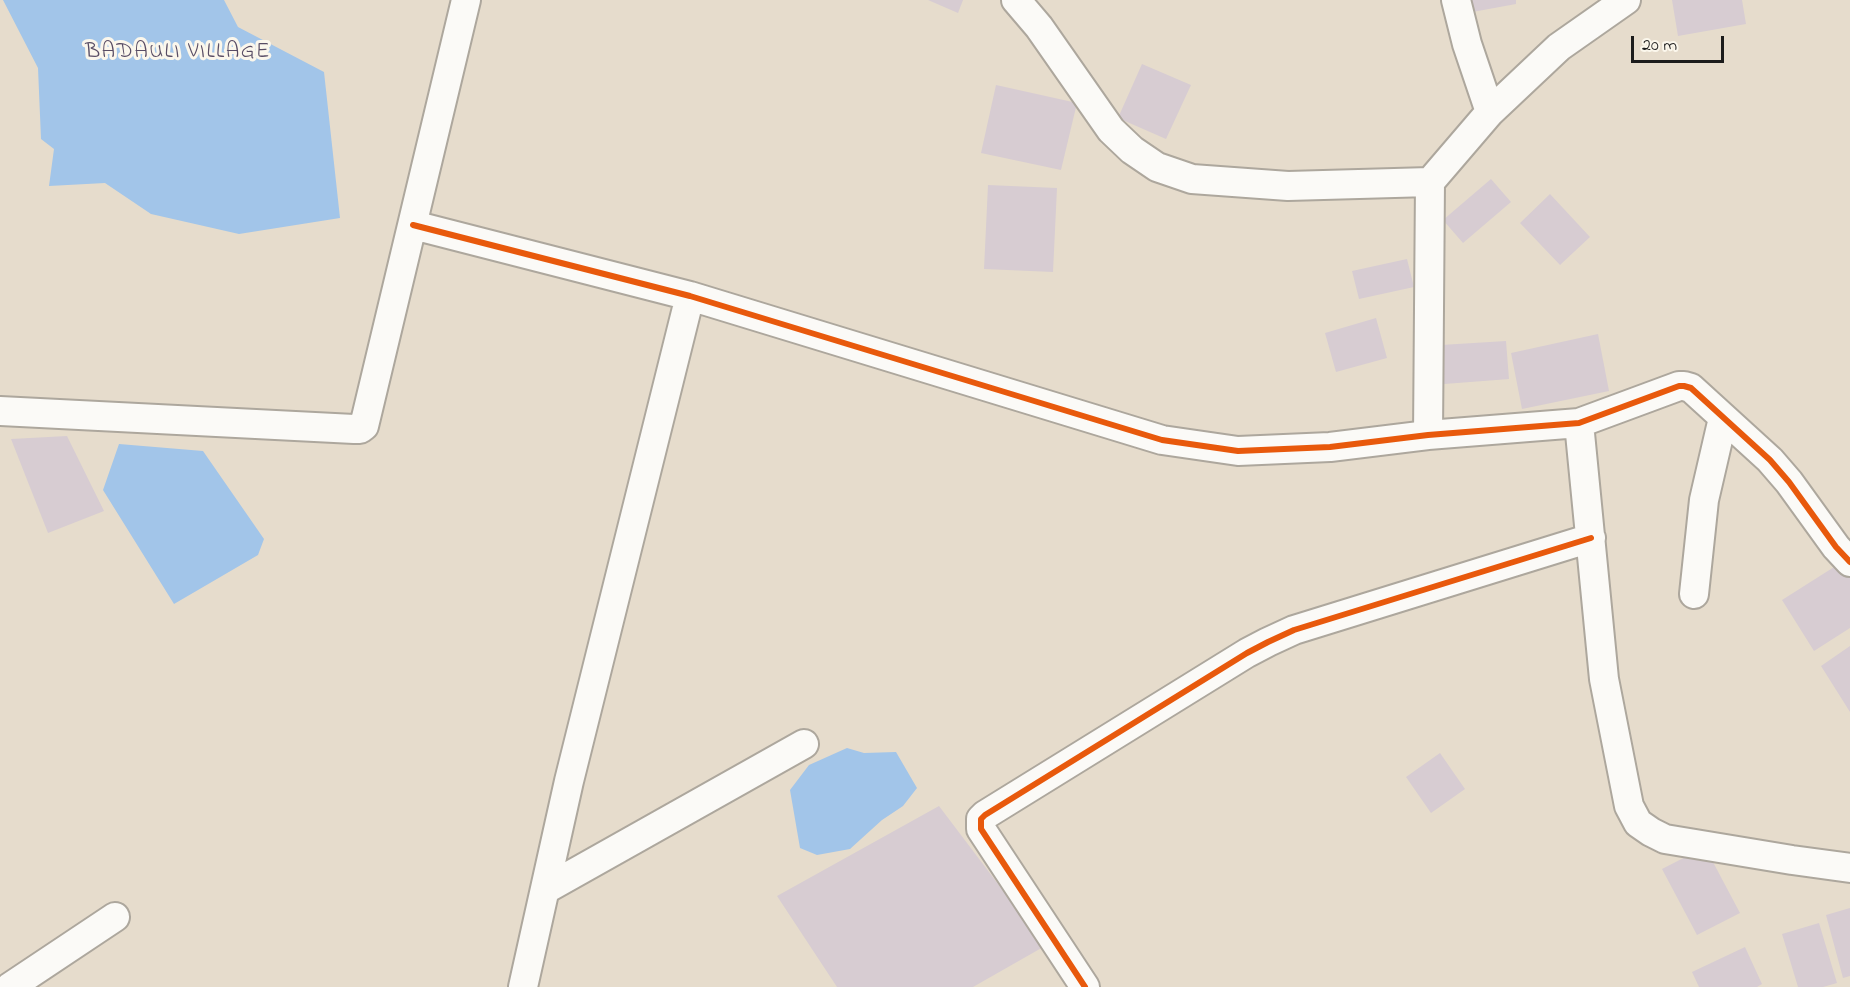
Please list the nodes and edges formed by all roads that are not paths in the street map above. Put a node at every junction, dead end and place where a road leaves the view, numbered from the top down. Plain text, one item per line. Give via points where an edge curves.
1 (1016, 0) edge
2 (1456, 0) edge
3 (1626, 0) edge
4 (459, 4) edge
5 (1490, 112) junction
6 (1430, 182) junction
7 (413, 225) junction
8 (690, 296) junction
9 (0, 411) edge
10 (1724, 418) junction
11 (1579, 423) junction
12 (1428, 435) junction
13 (1591, 538) junction
14 (1850, 562) edge
15 (1694, 594) dead end
16 (804, 744) dead end
17 (1850, 868) edge
18 (546, 889) junction
19 (115, 917) dead end
20 (10, 987) edge
21 (524, 987) edge
22 (1085, 987) edge

1 - 6 street via 1111,130 1157,167 1192,179 1288,186
2 - 5 street
3 - 5 street via 1559,47
4 - 7 street
5 - 6 street
6 - 12 street
7 - 8 street
7 - 9 street via 366,421 360,429
8 - 12 street via 1162,440 1238,451 1330,447
8 - 18 street via 569,781
10 - 11 street via 1691,388 1679,386
10 - 14 street via 1770,460
10 - 15 street via 1704,500
11 - 12 street
11 - 13 street
13 - 17 street via 1605,679 1629,806 1638,823 1665,839
13 - 22 street via 1294,630 1237,659 985,815 981,829
16 - 18 street
18 - 21 street
19 - 20 street

